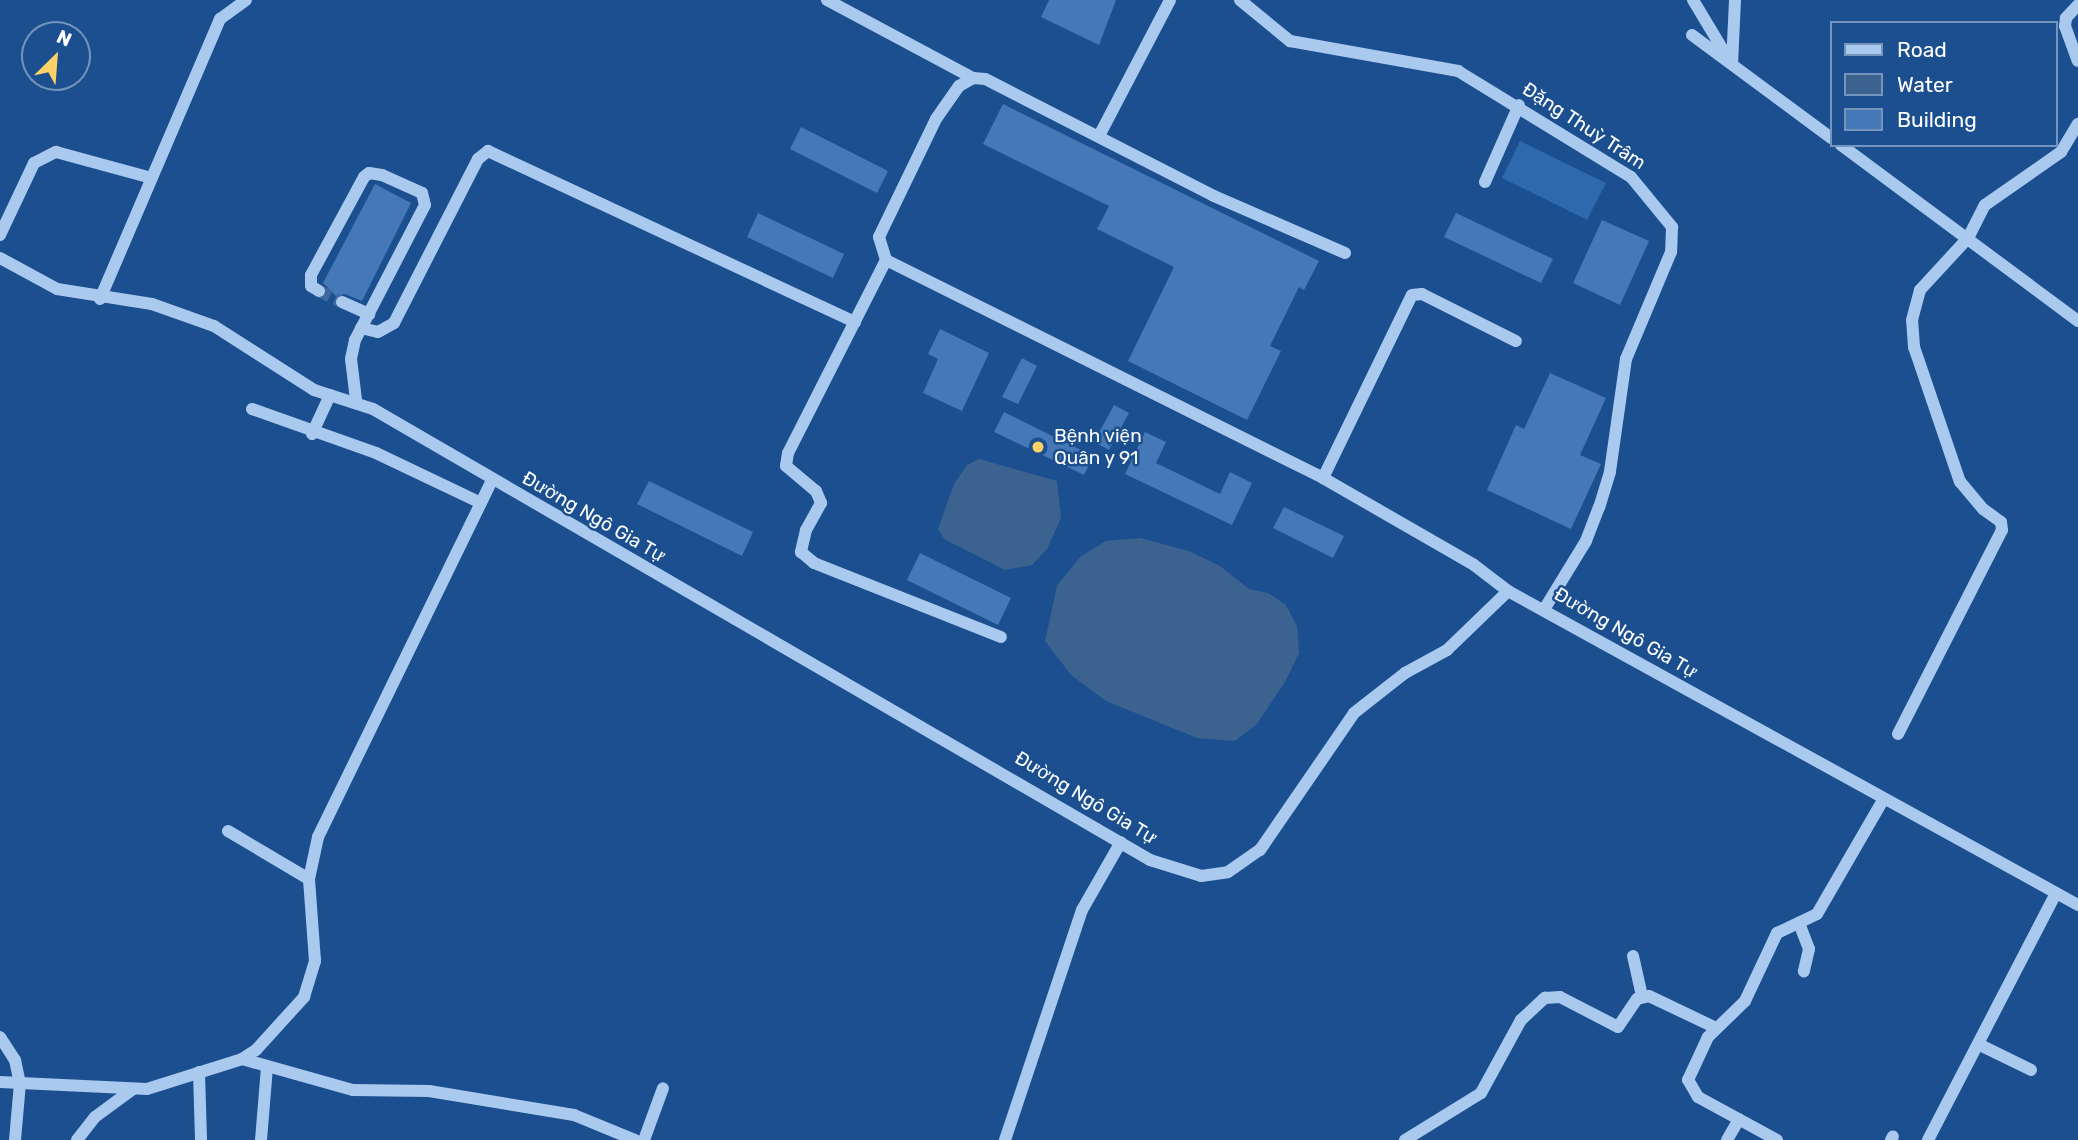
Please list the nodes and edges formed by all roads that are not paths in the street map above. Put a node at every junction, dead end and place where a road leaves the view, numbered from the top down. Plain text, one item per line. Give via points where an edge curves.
1 (246, 0) edge
2 (827, 0) edge
3 (1170, 0) edge
4 (1240, 0) edge
5 (1693, 0) edge
6 (1735, 0) edge
7 (2078, 5) edge
8 (1692, 35) dead end
9 (2078, 61) edge
10 (1732, 64) junction
11 (973, 78) junction
12 (1519, 105) junction
13 (2078, 124) edge
14 (1099, 136) junction
15 (1829, 137) edge
16 (1845, 147) edge
17 (152, 178) junction
18 (1485, 182) dead end
19 (0, 235) edge
20 (1968, 238) junction
21 (1345, 253) dead end
22 (0, 258) edge
23 (886, 260) junction
24 (319, 291) dead end
25 (100, 299) junction
26 (342, 302) tunnel mouth
27 (369, 314) junction
28 (2078, 321) edge
29 (855, 322) junction
30 (361, 328) junction
31 (1516, 341) dead end
32 (330, 395) junction
33 (356, 400) junction
34 (252, 409) dead end
35 (312, 434) junction
36 (1323, 478) junction
37 (492, 480) junction
38 (481, 503) junction
39 (1508, 592) junction
40 (1545, 608) junction
41 (1001, 637) dead end
42 (1898, 734) dead end
43 (1883, 800) junction
44 (228, 831) dead end
45 (1121, 842) junction
46 (309, 879) junction
47 (2056, 893) junction
48 (2078, 905) edge
49 (1799, 923) junction
50 (1633, 956) dead end
51 (1804, 971) dead end
52 (1642, 996) junction
53 (1716, 1028) junction
54 (0, 1037) edge
55 (1978, 1044) junction
56 (242, 1059) junction
57 (267, 1067) junction
58 (2031, 1070) dead end
59 (199, 1072) junction
60 (0, 1083) edge
61 (20, 1083) junction
62 (663, 1088) dead end
63 (133, 1089) junction
64 (1739, 1119) junction
65 (1406, 1139) edge
66 (15, 1140) edge
67 (77, 1140) edge
68 (201, 1140) edge
69 (261, 1140) edge
70 (635, 1140) edge
71 (644, 1140) edge
72 (1005, 1140) edge
73 (1727, 1140) edge
74 (1777, 1140) edge
75 (1928, 1140) edge

1 - 17 street via 220,19
2 - 11 street
3 - 14 street
4 - 12 street, Đặng Thuỳ Trâm via 1290,41 1458,71
5 - 10 street
6 - 10 street
7 - 9 street via 2065,26
8 - 10 street
10 - 15 street
11 - 14 street via 985,79
11 - 23 street via 959,86 936,119 885,220 879,237
12 - 18 street
12 - 40 street, Đặng Thuỳ Trâm via 1632,177 1664,212 1674,239 1626,359 1610,472 1599,507 1586,541
13 - 20 street via 2061,152 1984,205
14 - 21 street via 1193,186
16 - 20 street
17 - 19 street via 55,152 34,163
17 - 25 street
20 - 28 street
20 - 42 street via 1920,290 1912,320 1914,347 1960,482 2001,522 2002,530
22 - 25 street, Đường Ngô Gia Tự via 58,289
23 - 29 street
23 - 36 street
24 - 27 street via 311,286 311,275 364,177 369,173 391,178 422,193 425,205
25 - 32 street, Đường Ngô Gia Tự via 152,304 183,313
26 - 27 street
27 - 30 street
29 - 30 street via 488,151 478,159 394,323 378,332
29 - 41 street via 788,453 786,466 816,491 821,503 801,551 814,564
30 - 33 street via 351,359
31 - 36 street via 1422,294 1412,295
32 - 33 street, Đường Ngô Gia Tự
32 - 35 street
33 - 37 street, Đường Ngô Gia Tự
34 - 35 street
35 - 38 street via 376,453
36 - 39 street via 1474,565
37 - 38 street
37 - 45 street, Đường Ngô Gia Tự
38 - 46 street via 318,837
39 - 40 street, Đường Ngô Gia Tự
39 - 45 street, Đường Ngô Gia Tự via 1447,650 1405,673 1354,713 1260,850 1228,872 1201,876 1150,860
40 - 43 street, Đường Ngô Gia Tự
43 - 47 street, Đường Ngô Gia Tự
43 - 49 street via 1817,914
44 - 46 street
45 - 72 street via 1082,910
46 - 56 street via 315,961 312,981 304,997 257,1050
47 - 48 street, Đường Ngô Gia Tự
47 - 55 street
49 - 51 street via 1809,949
49 - 53 street via 1777,933 1745,1001
50 - 52 street
52 - 53 street
52 - 65 street via 1618,1027 1560,997 1545,998 1521,1020 1481,1093
53 - 64 street via 1702,1047 1689,1089
54 - 61 street via 15,1060
55 - 58 street
55 - 75 street
56 - 57 street
56 - 59 street
57 - 69 street
57 - 70 street via 353,1090 429,1091 561,1112
59 - 63 street
59 - 68 street
60 - 61 street
61 - 63 street
61 - 66 street
62 - 71 street
63 - 67 street via 95,1117
64 - 73 street
64 - 74 street

